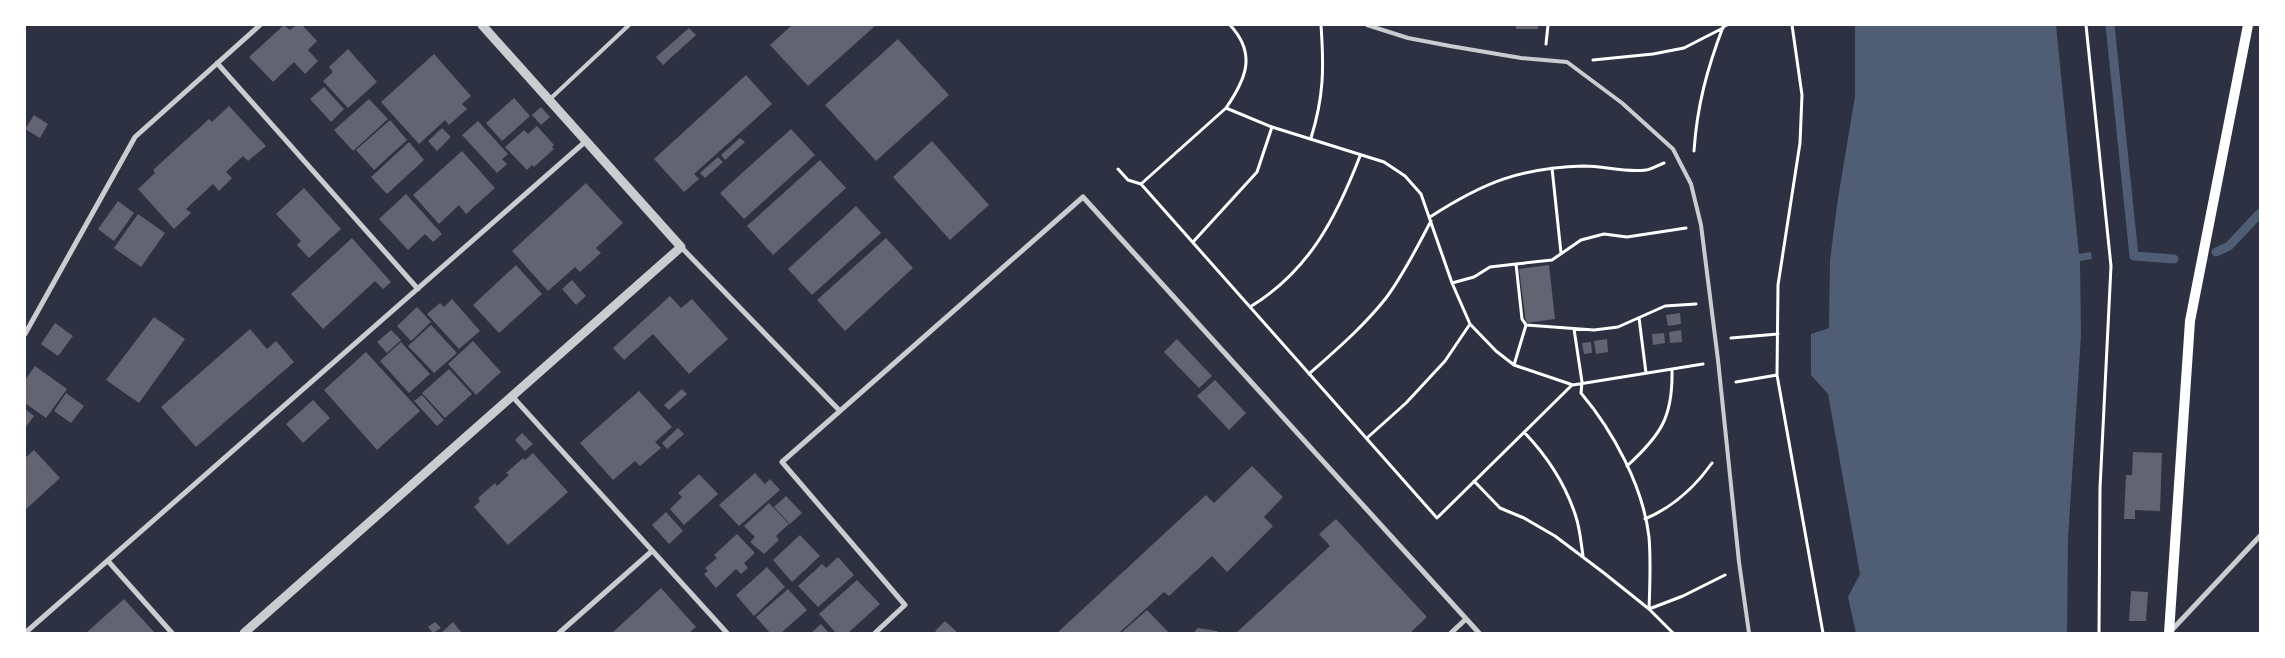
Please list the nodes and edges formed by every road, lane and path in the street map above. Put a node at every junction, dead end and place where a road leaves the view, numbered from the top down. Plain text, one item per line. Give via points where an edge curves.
1 (260, 25) edge
2 (482, 25) edge
3 (629, 25) edge
4 (1230, 25) edge
5 (1321, 25) edge
6 (1367, 25) edge
7 (1792, 25) edge
8 (2086, 25) edge
9 (2248, 25) edge
10 (1725, 26) edge
11 (1567, 62) junction
12 (217, 64) junction
13 (549, 100) junction
14 (1226, 108) junction
15 (1272, 127) junction
16 (1311, 138) junction
17 (586, 141) junction
18 (1360, 156) junction
19 (1679, 162) junction
20 (1552, 168) junction
21 (1118, 169) dead end
22 (1141, 184) junction
23 (1691, 184) junction
24 (1431, 219) junction
25 (1701, 225) junction
26 (1193, 242) junction
27 (681, 247) junction
28 (1561, 254) junction
29 (1516, 264) junction
30 (1452, 283) junction
31 (418, 288) junction
32 (1711, 304) junction
33 (1250, 307) junction
34 (1639, 318) junction
35 (1470, 324) junction
36 (1526, 325) junction
37 (1574, 329) junction
38 (25, 334) edge
39 (1778, 334) junction
40 (1715, 339) junction
41 (1718, 360) junction
42 (1514, 365) junction
43 (1672, 370) junction
44 (1646, 373) junction
45 (1309, 374) junction
46 (1777, 375) junction
47 (1582, 382) junction
48 (1720, 384) junction
49 (1573, 385) junction
50 (512, 396) junction
51 (839, 410) junction
52 (1524, 432) junction
53 (1367, 439) junction
54 (1726, 444) junction
55 (1626, 466) junction
56 (1474, 481) junction
57 (1645, 519) junction
58 (2260, 536) edge
59 (652, 550) junction
60 (1583, 556) junction
61 (108, 560) junction
62 (1739, 562) junction
63 (1649, 610) junction
64 (1466, 619) junction
65 (26, 633) edge
66 (172, 633) edge
67 (244, 633) edge
68 (559, 633) edge
69 (728, 633) edge
70 (875, 633) edge
71 (1451, 633) edge
72 (1479, 633) edge
73 (1673, 633) edge
74 (1749, 633) edge
75 (1823, 633) edge
76 (2099, 633) edge
77 (2169, 633) edge

1 - 12 street
2 - 13 street
3 - 13 lane
4 - 14 path via 1239,35 1247,62 1240,88
5 - 16 path via 1324,71 1320,109
6 - 11 lane via 1408,38 1450,46
7 - 39 path via 1802,95 1800,134 1778,284
8 - 76 path via 2111,266 2100,488
9 - 77 main road via 2190,321
10 - 11 path via 1684,48
10 - 23 path via 1710,61 1700,97
11 - 19 lane via 1650,126 1673,150
12 - 31 street
12 - 38 street via 135,138
13 - 17 street
14 - 15 path
14 - 22 path
15 - 16 path
15 - 26 path via 1257,172
16 - 18 path
17 - 27 street
17 - 31 street
18 - 24 path via 1384,162 1405,176 1421,194
18 - 33 path via 1343,200 1325,232 1292,274 1271,294
19 - 20 path via 1665,162 1646,170 1586,166
19 - 23 lane
20 - 24 path via 1532,170 1487,184
20 - 28 path
21 - 22 path via 1128,180
22 - 26 path
23 - 25 lane
24 - 30 path
24 - 45 path via 1411,260 1386,298 1356,332
25 - 28 path via 1642,235 1604,234 1581,240
25 - 32 lane
26 - 33 path
27 - 50 street
27 - 51 street
28 - 29 path via 1552,260
29 - 30 path via 1490,267 1474,277
29 - 36 path via 1522,319
30 - 35 path
31 - 61 street
32 - 34 path via 1664,306
32 - 40 lane
33 - 45 path
34 - 37 path via 1618,327
34 - 44 path
35 - 42 path
35 - 53 path via 1445,360
36 - 37 path
36 - 42 path
37 - 47 path
39 - 40 path
39 - 46 path
40 - 41 lane
41 - 43 path
41 - 48 lane
42 - 49 path
43 - 44 path
43 - 55 path via 1672,396 1665,420 1650,445
44 - 47 path
45 - 53 path
46 - 48 path
46 - 75 path
47 - 49 path
47 - 55 path via 1581,393 1613,436
48 - 54 lane
49 - 52 path
50 - 59 street
50 - 67 street
51 - 64 street via 1083,197
51 - 70 street via 782,462 905,606
52 - 56 path
52 - 60 path via 1546,456 1558,476 1576,518
53 - 56 path via 1436,518
54 - 57 path via 1681,498 1662,512
54 - 62 lane
55 - 57 path
56 - 60 path via 1500,508 1524,518
57 - 63 path via 1650,564
58 - 77 street
59 - 68 street
59 - 69 street
60 - 63 path
61 - 65 street
61 - 66 street
62 - 63 path via 1734,571
62 - 74 lane
63 - 73 path
64 - 71 street
64 - 72 street

